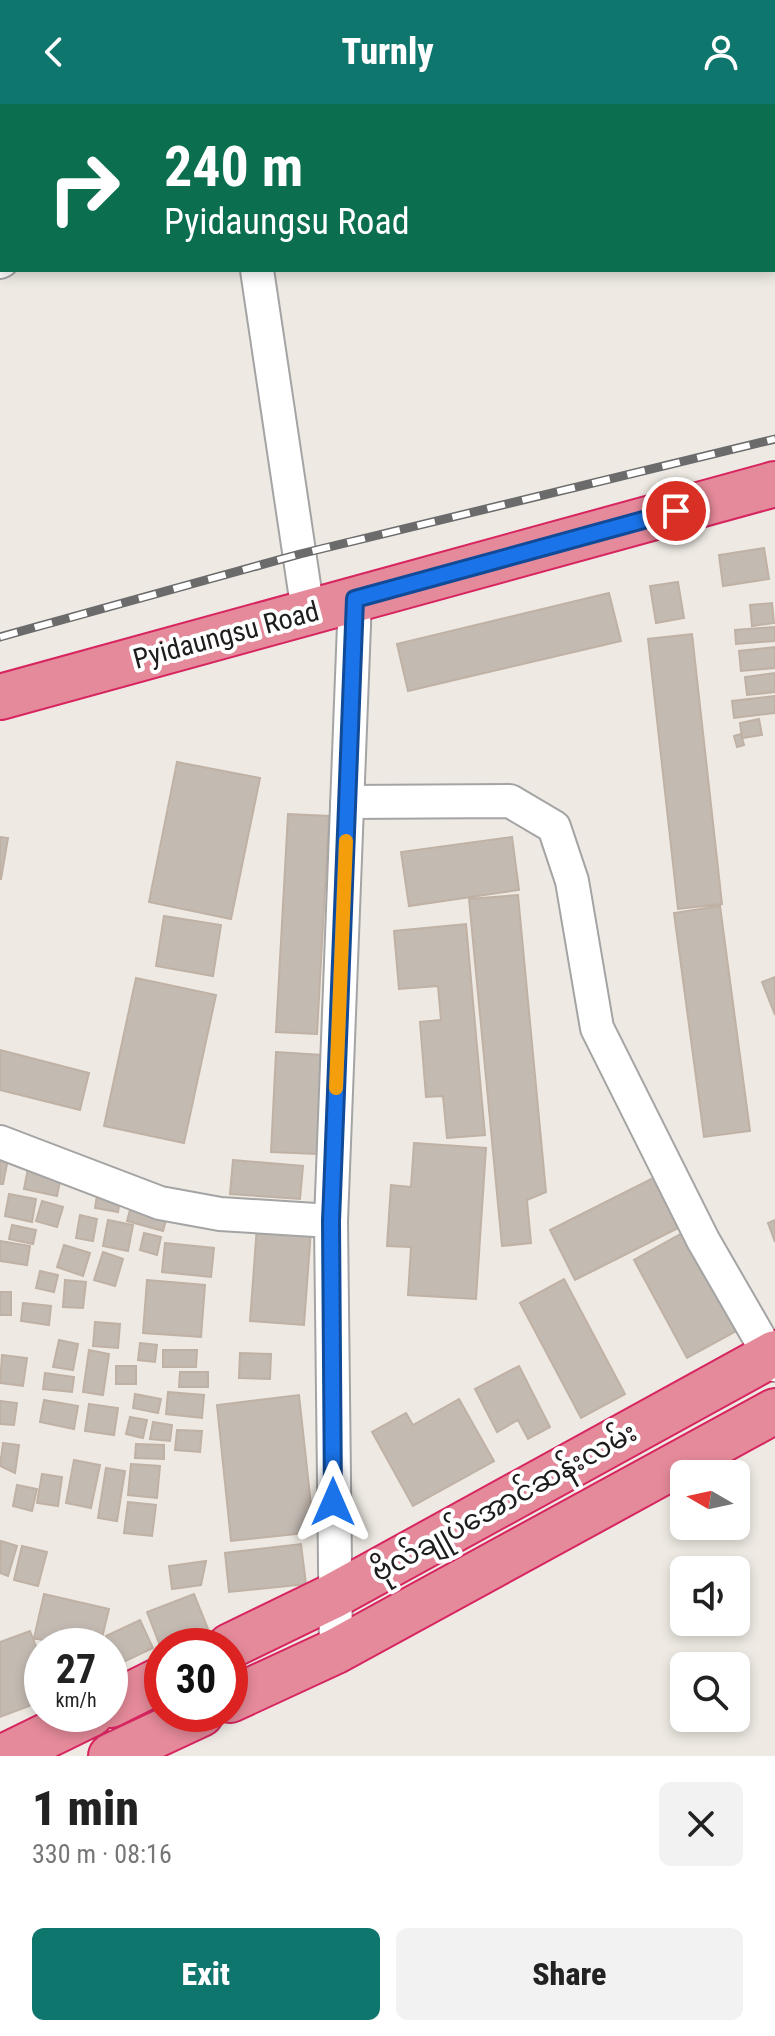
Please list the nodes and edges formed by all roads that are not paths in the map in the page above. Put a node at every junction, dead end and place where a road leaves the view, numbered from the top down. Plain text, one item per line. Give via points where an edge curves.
1 (257, 272) edge
2 (775, 484) edge
3 (355, 599) junction
4 (308, 612) junction
5 (0, 697) edge
6 (347, 802) junction
7 (0, 1142) edge
8 (331, 1221) junction
9 (773, 1358) edge
10 (775, 1411) edge
11 (333, 1596) junction
12 (248, 1637) edge
13 (336, 1651) junction
14 (248, 1692) edge
15 (54, 1732) edge
16 (162, 1732) edge
17 (5, 1756) edge
18 (111, 1756) edge

1 - 4 street
2 - 3 highway, Pyidaungsu Road
3 - 4 highway, Pyidaungsu Road
3 - 6 street
4 - 5 highway, Pyidaungsu Road
6 - 8 street
6 - 9 street via 510,801 554,827 572,881 597,1028 650,1140
7 - 8 street via 160,1203 220,1214
8 - 11 street
9 - 11 highway, ဗိုလ်ချုပ်အောင်ဆန်းလမ်း
10 - 13 highway, ဗိုလ်ချုပ်အောင်ဆန်းလမ်း
11 - 12 highway, ဗိုလ်ချုပ်အောင်ဆန်းလမ်း
11 - 13 street
13 - 14 highway, ဗိုလ်ချုပ်အောင်ဆန်းလမ်း
15 - 17 highway
16 - 18 highway

